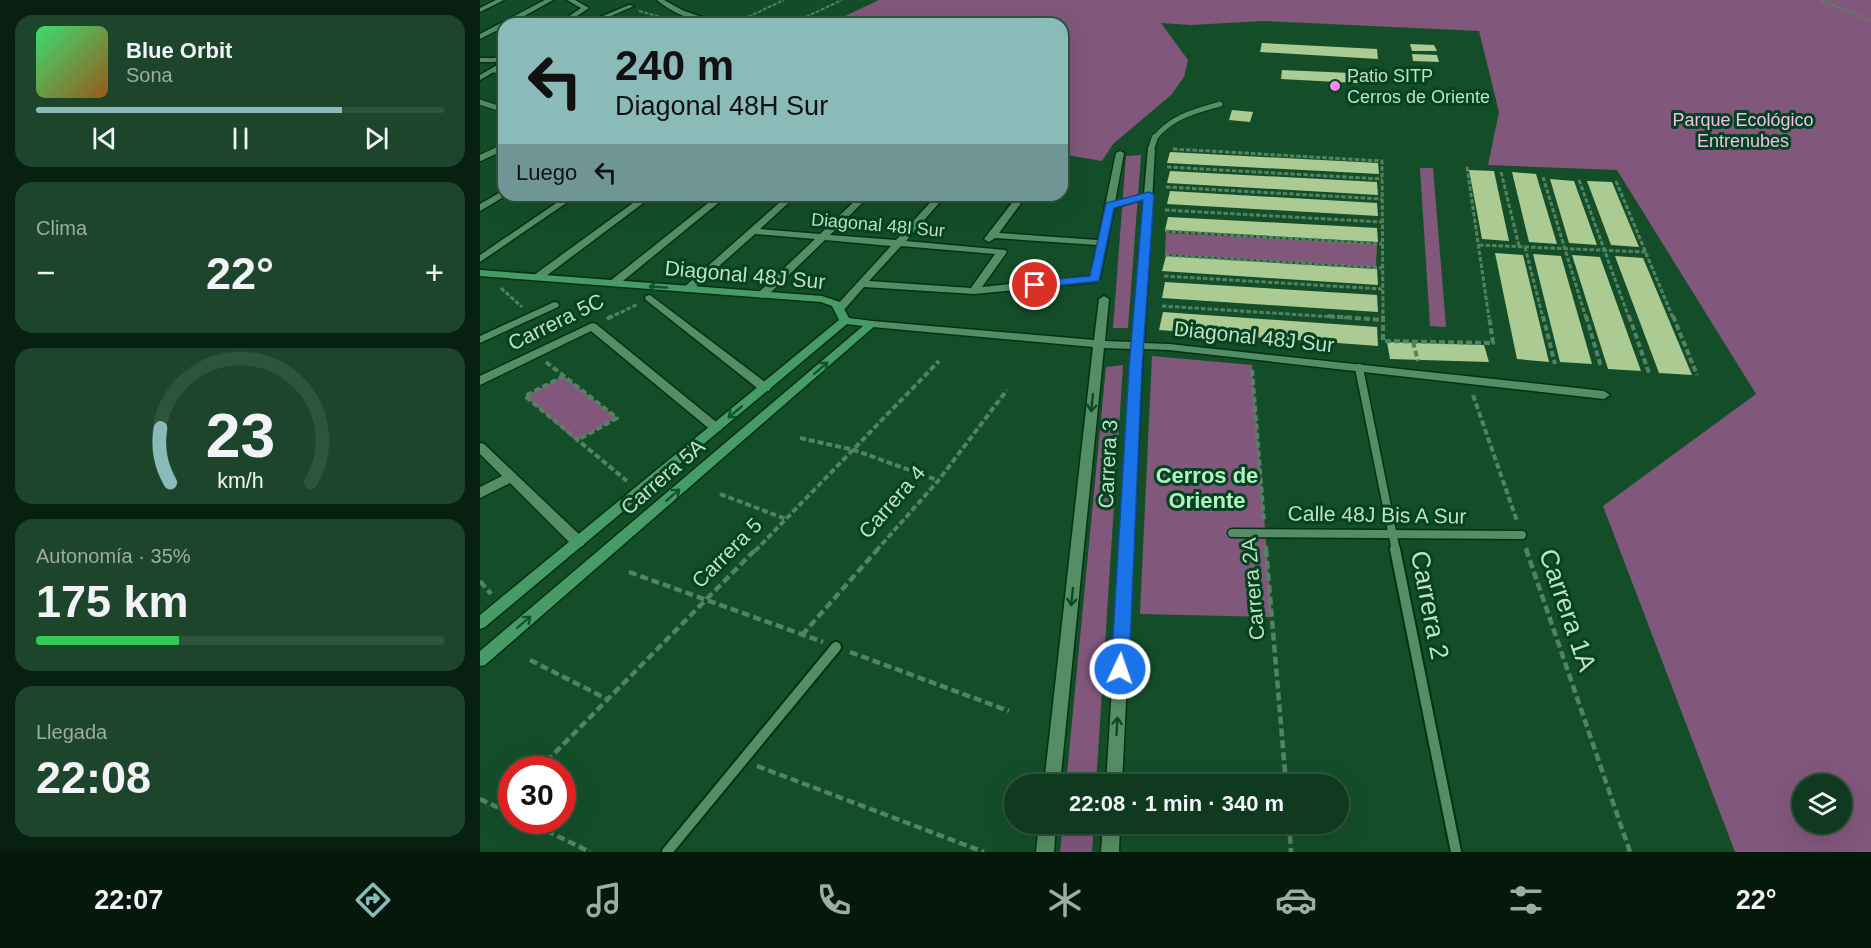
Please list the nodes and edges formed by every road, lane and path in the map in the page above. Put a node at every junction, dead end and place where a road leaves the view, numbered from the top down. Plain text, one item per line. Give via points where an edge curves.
1 (501, 0) edge
2 (550, 0) edge
3 (570, 0) edge
4 (660, 0) edge
5 (784, 0) edge
6 (842, 0) edge
7 (1821, 0) edge
8 (631, 6) joint
9 (480, 10) edge
10 (659, 12) dead end
11 (516, 18) edge
12 (570, 18) edge
13 (601, 18) edge
14 (694, 18) edge
15 (746, 18) edge
16 (804, 18) edge
17 (1871, 21) edge
18 (498, 27) edge
19 (480, 37) edge
20 (498, 58) edge
21 (480, 60) edge
22 (498, 67) edge
23 (494, 70) junction
24 (498, 70) edge
25 (480, 78) edge
26 (480, 102) edge
27 (1220, 104) dead end
28 (498, 108) edge
29 (1151, 147) joint
30 (1173, 149) dead end
31 (498, 150) edge
32 (1120, 153) dead end
33 (480, 158) edge
34 (1167, 167) dead end
35 (1467, 167) dead end
36 (1501, 172) dead end
37 (1543, 177) dead end
38 (1382, 178) junction
39 (1580, 180) dead end
40 (1616, 181) dead end
41 (1166, 187) dead end
42 (1149, 195) junction
43 (498, 197) edge
44 (1382, 199) junction
45 (565, 201) edge
46 (642, 201) edge
47 (716, 201) edge
48 (786, 201) edge
49 (860, 201) edge
50 (936, 201) edge
51 (1018, 201) edge
52 (1110, 206) junction
53 (480, 208) edge
54 (1166, 210) dead end
55 (1382, 222) junction
56 (752, 231) junction
57 (1165, 231) dead end
58 (992, 235) junction
59 (822, 237) junction
60 (898, 243) junction
61 (1102, 243) junction
62 (1382, 244) junction
63 (1479, 245) junction
64 (1519, 246) junction
65 (1525, 247) junction
66 (1565, 248) junction
67 (980, 250) junction
68 (1605, 250) junction
69 (1646, 252) junction
70 (1165, 255) dead end
71 (480, 259) edge
72 (1382, 268) junction
73 (482, 273) edge
74 (1164, 276) dead end
75 (538, 277) junction
76 (614, 283) junction
77 (861, 284) junction
78 (687, 289) junction
79 (1382, 289) junction
80 (974, 291) junction
81 (762, 295) junction
82 (650, 298) joint
83 (1104, 299) dead end
84 (554, 305) dead end
85 (1162, 306) dead end
86 (840, 308) junction
87 (532, 316) junction
88 (1383, 320) junction
89 (845, 321) junction
90 (872, 324) junction
91 (592, 327) junction
92 (480, 340) edge
93 (1413, 342) junction
94 (1098, 344) junction
95 (1138, 344) junction
96 (536, 354) junction
97 (1250, 356) junction
98 (939, 361) dead end
99 (1555, 364) dead end
100 (1601, 367) dead end
101 (1359, 368) junction
102 (1420, 368) dead end
103 (1649, 373) dead end
104 (1697, 375) dead end
105 (564, 376) junction
106 (1468, 380) junction
107 (480, 381) edge
108 (765, 387) junction
109 (1007, 390) dead end
110 (1604, 395) dead end
111 (716, 428) junction
112 (801, 438) dead end
113 (576, 441) junction
114 (480, 447) edge
115 (854, 450) junction
116 (511, 477) junction
117 (938, 480) junction
118 (639, 491) junction
119 (480, 493) edge
120 (720, 494) dead end
121 (786, 519) junction
122 (1232, 533) dead end
123 (1265, 533) junction
124 (1392, 534) junction
125 (1522, 536) junction
126 (578, 542) junction
127 (480, 623) edge
128 (802, 635) dead end
129 (836, 647) dead end
130 (480, 660) edge
131 (530, 660) dead end
132 (608, 699) junction
133 (552, 756) edge
134 (742, 761) junction
135 (1053, 774) edge
136 (1115, 774) edge
137 (1285, 774) edge
138 (480, 799) edge
139 (498, 807) edge
140 (553, 834) edge
141 (1047, 834) edge
142 (1111, 834) edge
143 (1290, 834) edge
144 (590, 852) edge
145 (667, 852) edge
146 (984, 852) edge
147 (1045, 852) edge
148 (1110, 852) edge
149 (1291, 852) edge
150 (1456, 852) edge
151 (1630, 852) edge

1 - 9 street
2 - 11 street
3 - 12 street via 586,8
4 - 14 street
5 - 15 path
6 - 16 path
7 - 17 path
8 - 10 path
8 - 13 street
18 - 19 street
20 - 21 street
22 - 23 street
23 - 24 lane
23 - 25 street
26 - 28 lane
27 - 29 lane via 1168,123
29 - 42 street, Carrera 3
30 - 38 path via 1382,160
31 - 33 lane
32 - 52 street
34 - 38 path
35 - 63 path
36 - 64 path
37 - 66 path
38 - 44 path
39 - 68 path
40 - 69 path
41 - 44 path
42 - 52 street
42 - 95 street, Carrera 3
43 - 53 street
44 - 55 path
45 - 71 street
46 - 75 street
47 - 76 street
48 - 56 street
49 - 59 street
50 - 60 street
51 - 58 street
52 - 61 street
54 - 55 path
55 - 62 path
56 - 59 street, Diagonal 48I Sur
56 - 78 street
57 - 62 path
58 - 61 street
58 - 67 street
59 - 60 street, Diagonal 48I Sur
59 - 81 street
60 - 67 street, Diagonal 48I Sur
60 - 77 street
61 - 80 street via 1095,279
62 - 72 path
63 - 64 path
63 - 93 path via 1493,344
64 - 65 path
65 - 66 path
65 - 99 path
66 - 68 path
66 - 100 path
67 - 80 street, Diagonal 48I Sur via 1002,252
68 - 69 path
68 - 103 path
69 - 104 path
70 - 72 path
72 - 79 path
73 - 75 street, Diagonal 48J Sur
73 - 87 path
74 - 79 path
75 - 76 street, Diagonal 48J Sur
78 -> 76 street, Diagonal 48J Sur
77 - 80 street
77 - 86 street
78 - 81 street, Diagonal 48J Sur
79 - 88 path
81 - 86 street, Diagonal 48J Sur via 822,299
82 - 91 path, Carrera 5C
82 - 108 street
83 - 94 street, Carrera 3
84 - 87 street
85 - 88 path
86 - 89 street, Diagonal 48J Sur
87 - 92 street
88 - 93 path via 1383,341
89 - 90 street, Diagonal 48J Sur
89 - 108 street, Carrera 5A
90 - 94 street, Diagonal 48J Sur
130 -> 90 street, Carrera 5A
91 - 96 street, Carrera 5C
91 - 111 street
93 - 102 path
94 - 95 street, Diagonal 48J Sur
94 -> 135 street, Carrera 3
95 - 97 street, Diagonal 48J Sur
136 -> 95 street, Carrera 3
96 - 105 path
96 - 107 street, Carrera 5C
97 - 101 street, Diagonal 48J Sur
97 - 123 path, Carrera 2A
98 - 115 path, Carrera 5
101 - 106 street, Diagonal 48J Sur
101 - 124 lane, Carrera 2
105 - 113 path via 525,396
105 - 113 path via 617,418
106 - 110 street, Diagonal 48J Sur
106 - 125 path, Carrera 1A
108 -> 111 street, Carrera 5A
109 - 117 path, Carrera 4
111 - 118 street, Carrera 5A
112 - 115 path
113 - 118 path
114 - 116 street
115 - 117 path
115 - 121 path, Carrera 5
116 - 119 street
116 - 126 street
117 - 128 path, Carrera 4
118 - 126 street, Carrera 5A
120 - 121 path
121 - 132 path, Carrera 5
122 - 123 lane, Calle 48J Bis A Sur
123 - 124 lane, Calle 48J Bis A Sur
123 - 137 path, Carrera 2A
124 - 125 lane, Calle 48J Bis A Sur
124 - 150 lane, Carrera 2
125 - 151 path, Carrera 1A
126 - 127 street, Carrera 5A
129 - 134 lane
131 - 132 path
132 - 133 path, Carrera 5
134 - 145 lane
134 - 146 path
138 - 139 path
140 - 144 path
141 - 147 street
142 - 148 street
143 - 149 path

